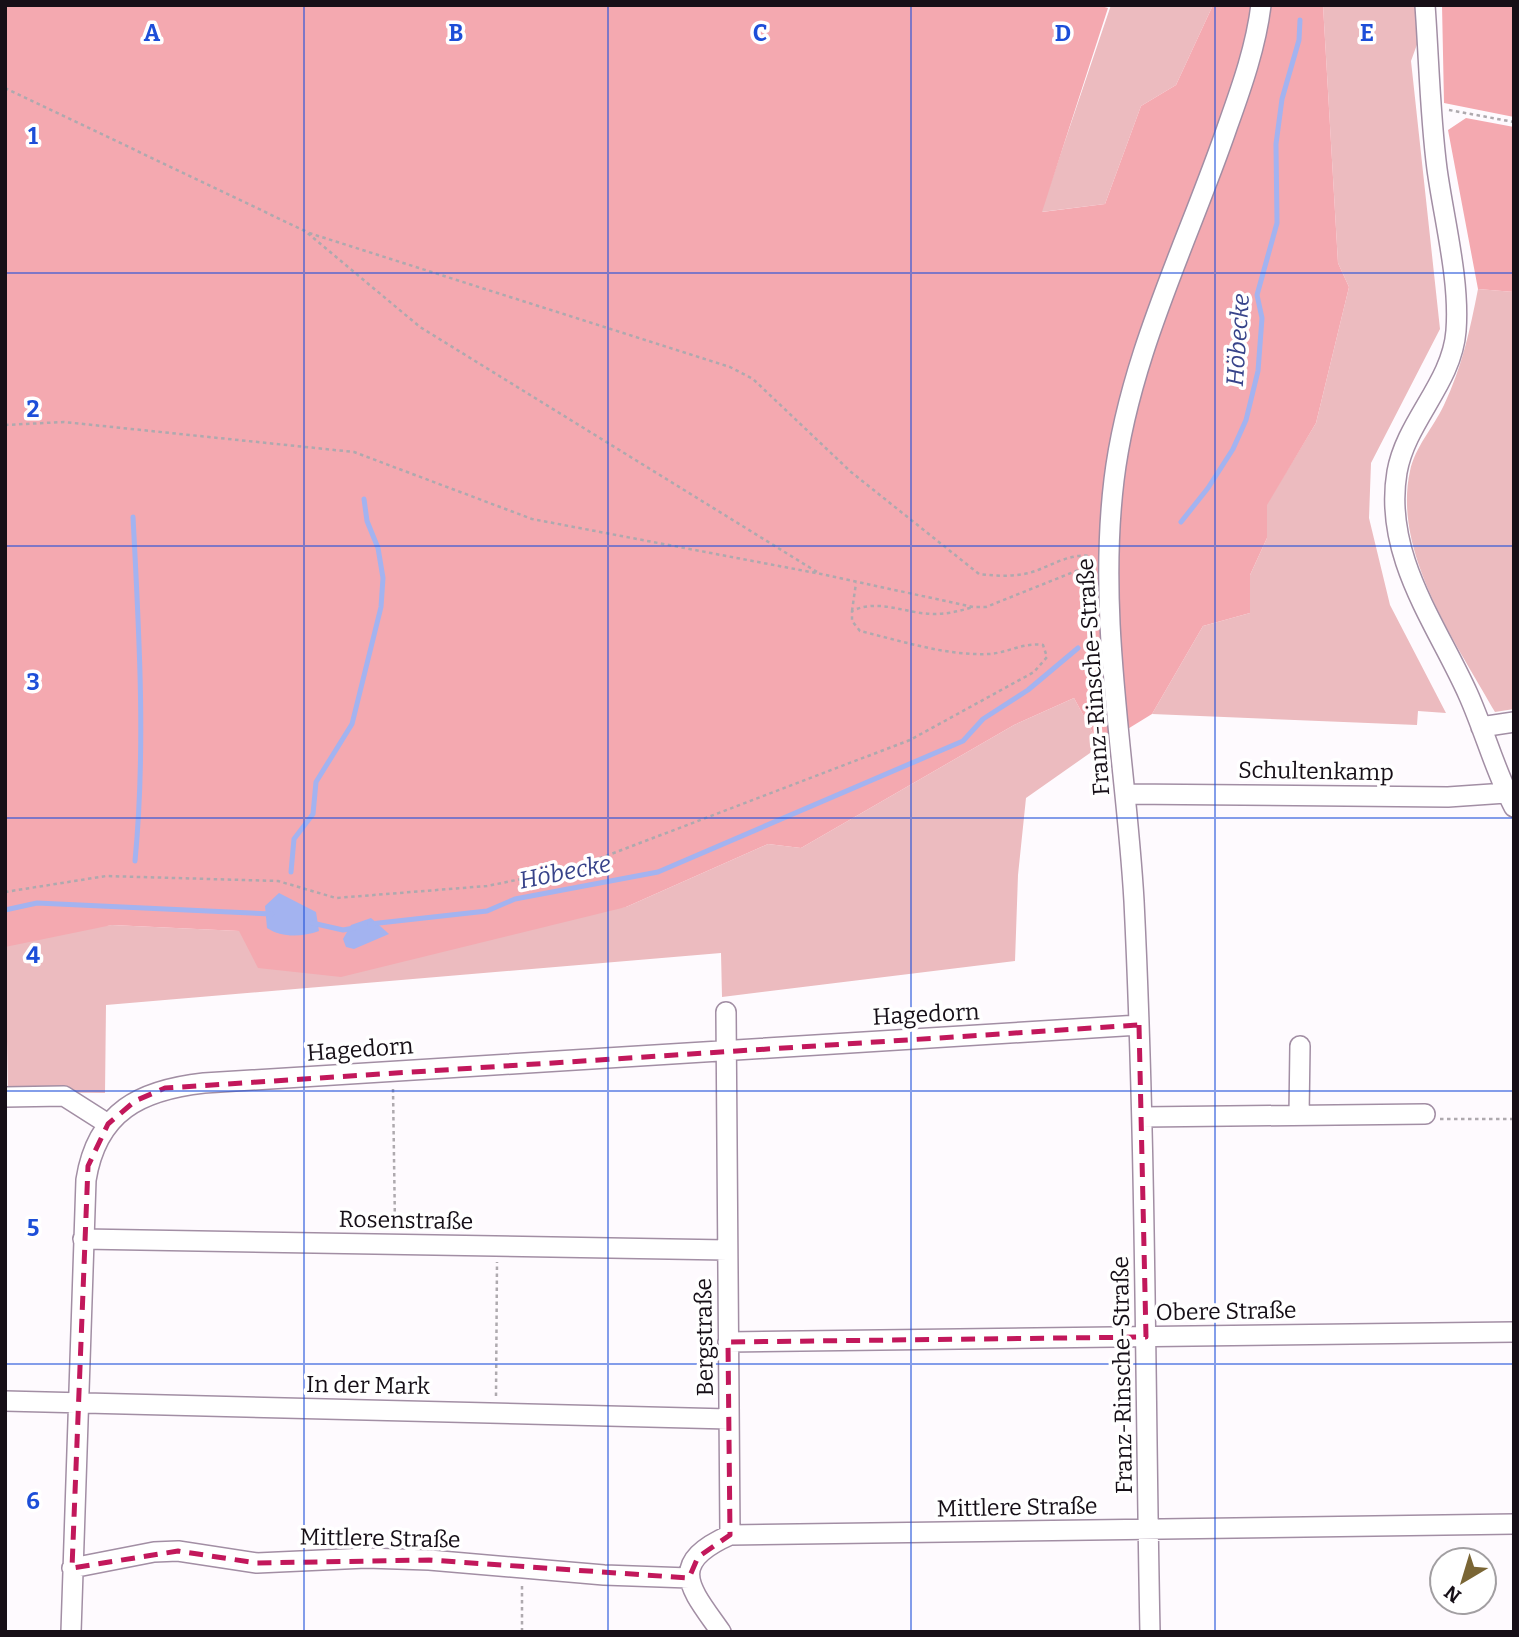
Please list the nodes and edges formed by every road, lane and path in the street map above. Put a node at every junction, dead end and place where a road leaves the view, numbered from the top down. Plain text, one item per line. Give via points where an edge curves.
1 (1261, 5) edge
2 (1425, 5) edge
3 (5, 88) edge
4 (1432, 107) junction
5 (1514, 122) edge
6 (305, 231) junction
7 (5, 425) edge
8 (1108, 559) junction
9 (821, 574) junction
10 (856, 582) junction
11 (973, 607) junction
12 (852, 611) junction
13 (1514, 722) edge
14 (1481, 727) junction
15 (1125, 794) junction
16 (1510, 800) edge
17 (5, 892) edge
18 (726, 1012) dead end
19 (1139, 1025) junction
20 (1300, 1046) dead end
21 (727, 1050) junction
22 (393, 1071) junction
23 (5, 1097) edge
24 (1425, 1114) joint
25 (1299, 1115) junction
26 (1142, 1117) junction
27 (1514, 1119) edge
28 (108, 1124) junction
29 (83, 1239) junction
30 (395, 1244) junction
31 (497, 1246) junction
32 (727, 1250) junction
33 (1514, 1332) edge
34 (1146, 1337) junction
35 (729, 1342) junction
36 (5, 1401) edge
37 (77, 1403) junction
38 (496, 1413) junction
39 (729, 1419) junction
40 (1514, 1524) edge
41 (1148, 1530) junction
42 (730, 1535) junction
43 (72, 1568) junction
44 (522, 1568) junction
45 (689, 1578) junction
46 (71, 1632) edge
47 (522, 1632) edge
48 (721, 1632) edge
49 (1150, 1632) edge

1 - 8 street, Franz-Rinsche-Straße via 1246,75 1128,406 1114,475
2 - 4 street
3 - 6 path
4 - 5 path
4 - 14 street via 1456,332 1444,372 1400,460 1396,509 1402,550 1416,591
6 - 8 path via 730,367 753,379 851,472 979,574 1027,573 1078,554
6 - 9 path via 420,327
7 - 9 path via 64,422 354,452 532,519
8 - 11 path via 986,607
8 - 15 street, Franz-Rinsche-Straße via 1110,644
9 - 10 path
10 - 11 path
10 - 12 path
11 - 12 path via 933,614 877,605
12 - 17 path via 852,621 860,631 958,653 991,654 1042,645 1047,657 1034,672 910,740 598,859 541,875 487,886 336,898 278,881 106,876
13 - 14 street
14 - 16 street
15 - 16 street, Schultenkamp
15 - 19 street, Franz-Rinsche-Straße
18 - 21 street, Bergstraße
19 - 21 street, Hagedorn
19 - 26 street, Franz-Rinsche-Straße
20 - 25 street
21 - 22 street, Hagedorn
21 - 32 street, Bergstraße
22 - 28 street, Hagedorn via 165,1088 135,1101
22 - 30 path
23 - 28 street via 64,1096
24 - 25 street
24 - 27 path via 1440,1119
25 - 26 street
26 - 34 street, Franz-Rinsche-Straße
28 - 29 street, Hagedorn via 88,1166
29 - 30 street, Rosenstraße
29 - 37 street, Hagedorn
30 - 31 street, Rosenstraße
31 - 32 street, Rosenstraße
31 - 38 path
32 - 35 street, Bergstraße
33 - 34 street, Obere Straße
34 - 35 street, Obere Straße
34 - 41 street, Franz-Rinsche-Straße
35 - 39 street, Bergstraße
36 - 37 street, In der Mark
37 - 38 street, In der Mark
37 - 43 street, Hagedorn
38 - 39 street, In der Mark
39 - 42 street, Bergstraße
40 - 41 street, Mittlere Straße
41 - 42 street, Mittlere Straße
41 - 49 street, Franz-Rinsche-Straße
42 - 45 street via 698,1557
43 - 44 street, Mittlere Straße via 178,1551 257,1563 366,1558
43 - 46 street, Hagedorn
44 - 45 street, Mittlere Straße
44 - 47 path
45 - 48 street via 695,1596

